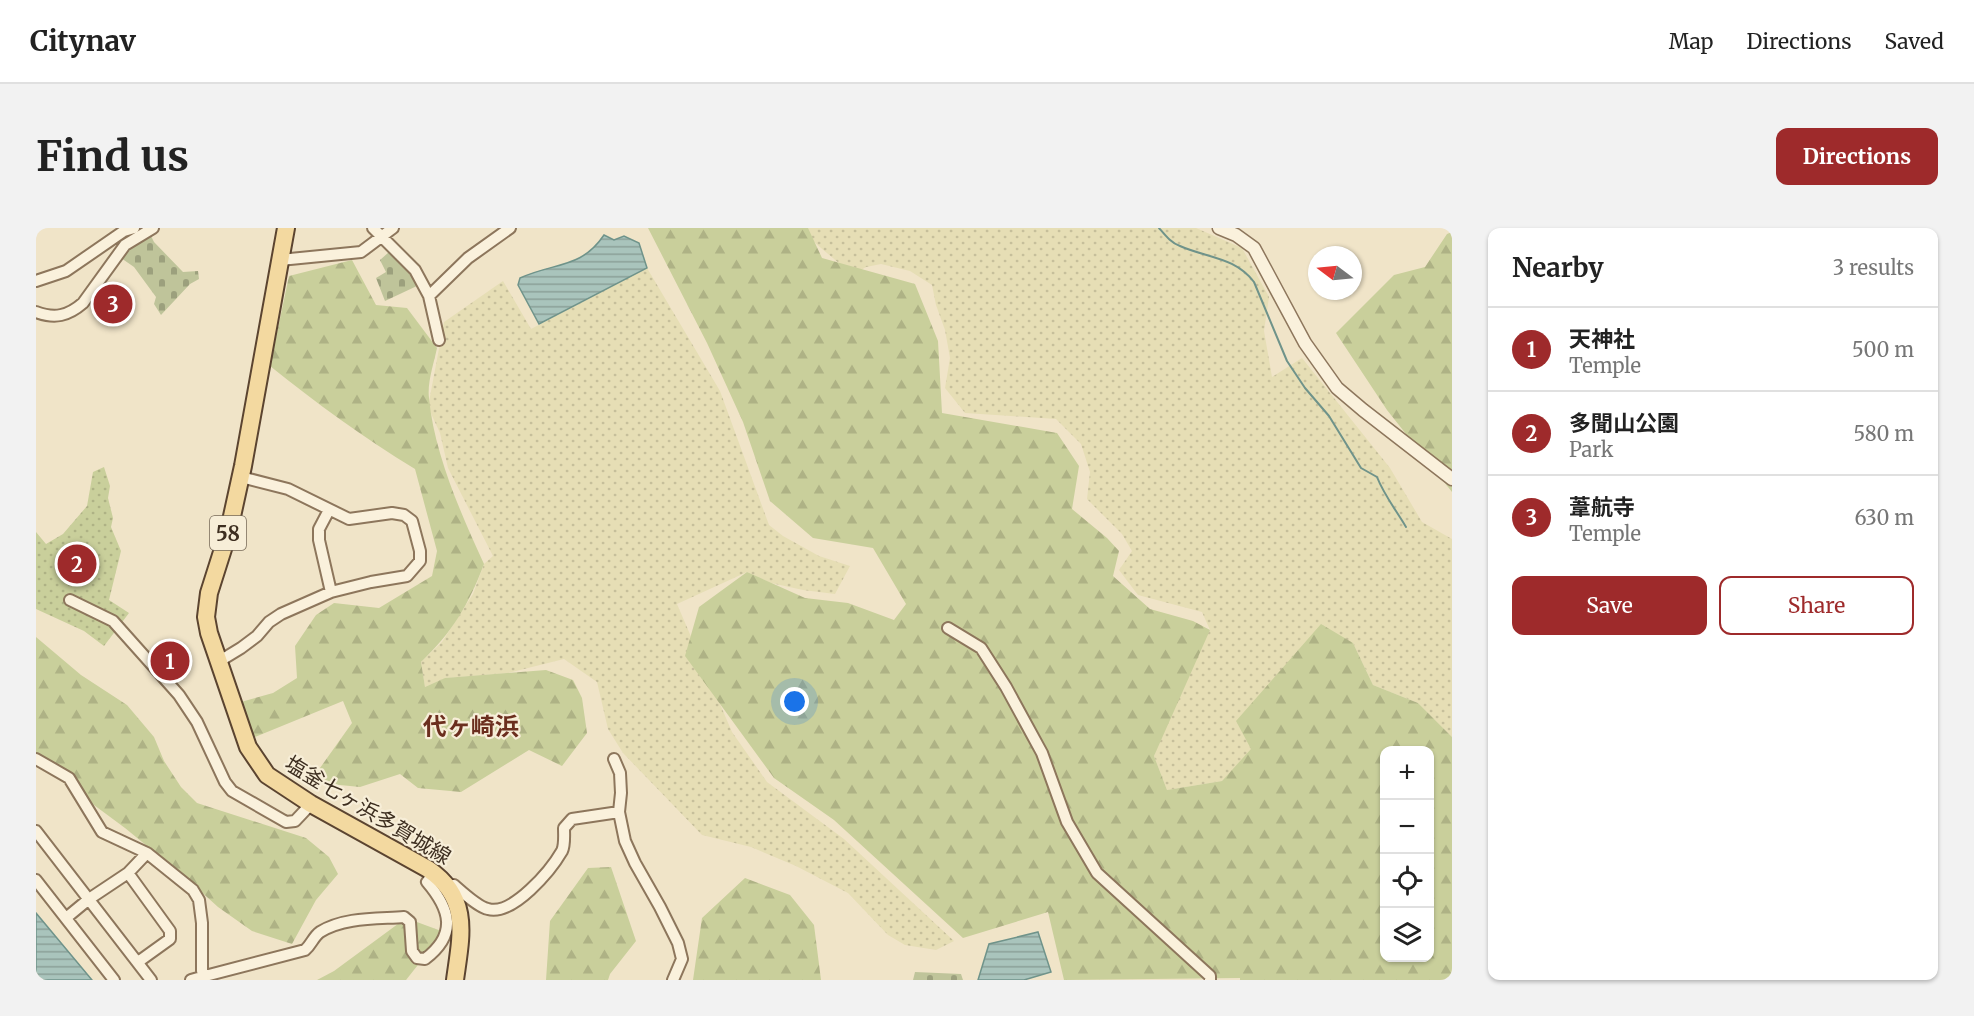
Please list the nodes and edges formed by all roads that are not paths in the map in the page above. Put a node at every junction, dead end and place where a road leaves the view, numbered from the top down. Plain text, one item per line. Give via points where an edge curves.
1 (134, 228) edge
2 (153, 228) edge
3 (286, 228) edge
4 (373, 228) edge
5 (393, 228) edge
6 (510, 228) edge
7 (1219, 228) edge
8 (381, 237) junction
9 (280, 260) junction
10 (36, 281) edge
11 (429, 296) junction
12 (36, 312) edge
13 (440, 340) dead end
14 (241, 477) junction
15 (1452, 479) edge
16 (329, 510) junction
17 (331, 592) junction
18 (70, 600) dead end
19 (948, 628) dead end
20 (218, 662) junction
21 (36, 759) edge
22 (614, 759) dead end
23 (311, 804) junction
24 (619, 812) junction
25 (36, 831) edge
26 (147, 853) junction
27 (128, 873) junction
28 (434, 873) junction
29 (36, 880) edge
30 (447, 886) junction
31 (89, 899) junction
32 (66, 918) junction
33 (138, 962) junction
34 (206, 978) edge
35 (114, 980) edge
36 (151, 980) edge
37 (191, 980) edge
38 (455, 980) edge
39 (673, 980) edge
40 (1210, 980) edge

1 - 10 street via 66,271
2 - 12 street via 125,245 75,310 63,316
3 - 9 main road, 塩釜七ヶ浜多賀城線 / 58
4 - 8 street
5 - 8 street
6 - 11 street via 468,258
7 - 15 street via 1254,248 1305,343 1337,388
8 - 9 street via 362,252
8 - 11 street via 415,270
9 - 14 main road, 塩釜七ヶ浜多賀城線 / 58
11 - 13 street
14 - 16 street via 288,489
14 - 20 main road, 塩釜七ヶ浜多賀城線 / 58 via 207,606 209,633
16 - 17 street via 319,540
16 - 17 street via 349,519 404,515 411,521 420,551 420,561 407,576
17 - 20 street via 281,614
18 - 23 street via 113,621 179,695 232,790 286,822 295,821
19 - 40 street via 981,648 1006,687 1042,753 1067,822 1097,873
20 - 23 main road, 塩釜七ヶ浜多賀城線 / 58 via 248,747 261,769
21 - 26 street via 69,778 102,832
22 - 24 street via 620,773
23 - 28 main road, 塩釜七ヶ浜多賀城線 / 58
24 - 30 street via 572,819 564,828 563,849 546,872 530,891 500,909 488,909 454,885
24 - 39 street via 625,841 678,943 682,959
25 - 31 street
26 - 27 street
26 - 34 street via 199,900 202,970
27 - 31 street
27 - 33 street via 170,931 170,939
28 - 30 main road, 塩釜七ヶ浜多賀城線 / 58
28 - 34 street via 427,882 440,897 448,924 439,945 425,959 412,951 410,921 404,917 361,920 333,925 313,938 306,950
29 - 32 street
30 - 38 main road, 塩釜七ヶ浜多賀城線 / 58 via 460,916
31 - 32 street
31 - 33 street
32 - 35 street
33 - 36 street
34 - 37 street

